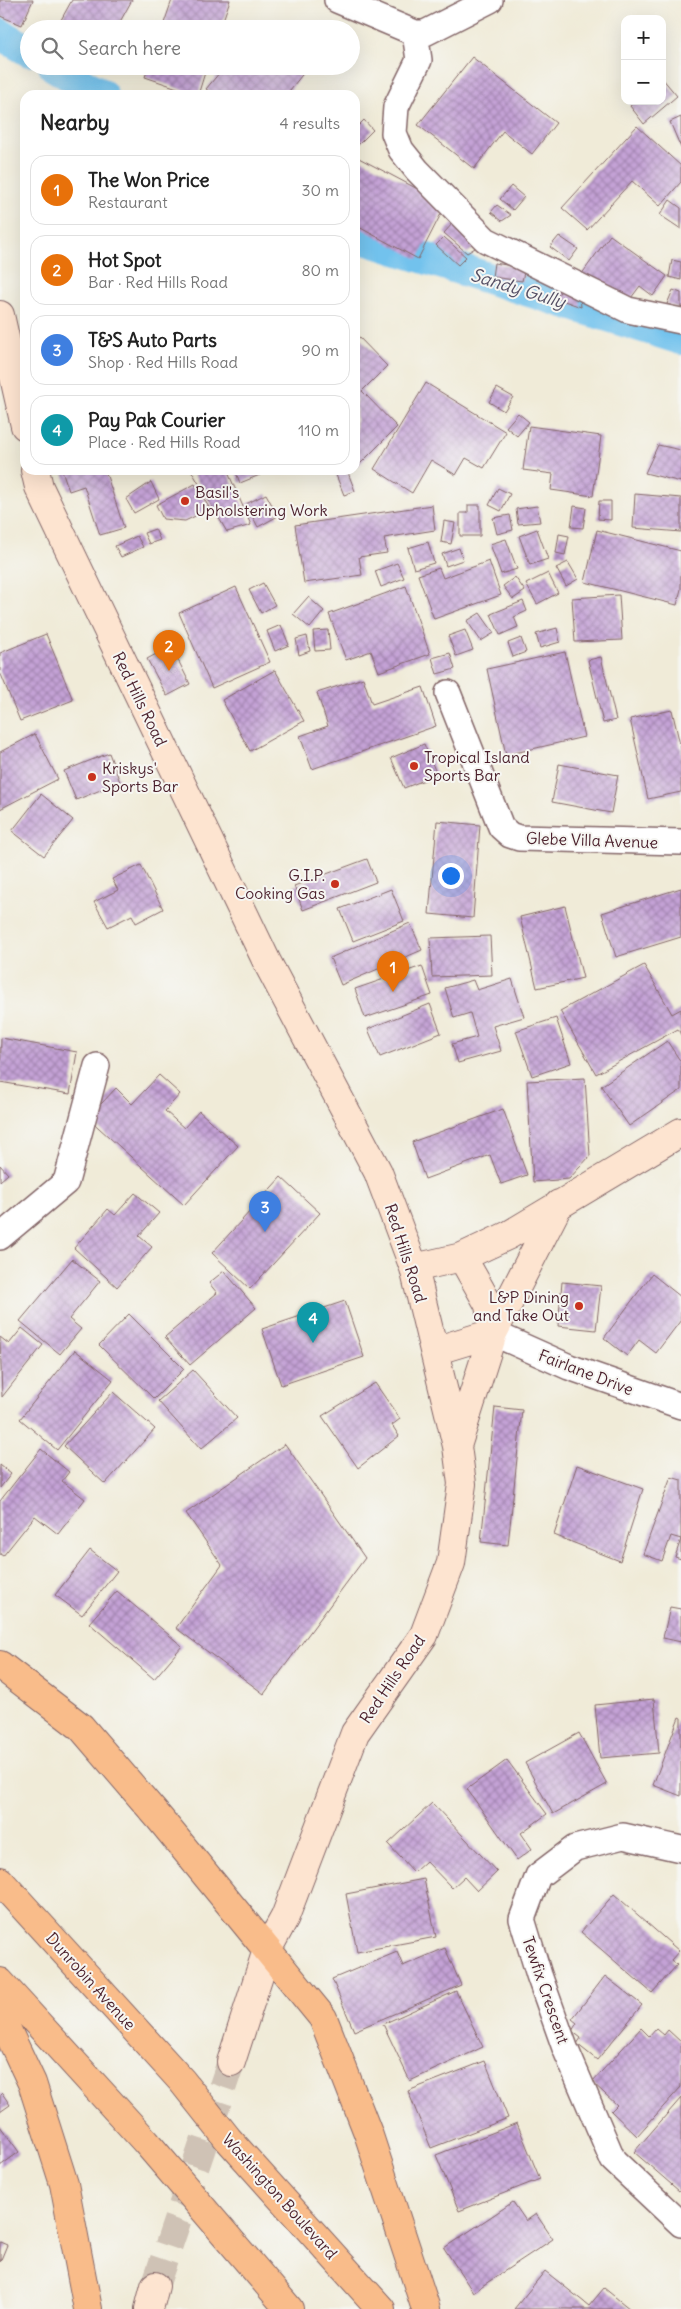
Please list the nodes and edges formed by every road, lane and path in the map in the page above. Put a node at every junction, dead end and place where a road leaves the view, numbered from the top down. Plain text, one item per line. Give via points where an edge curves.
1 (337, 0) edge
2 (490, 0) edge
3 (415, 33) junction
4 (0, 315) edge
5 (681, 321) edge
6 (20, 404) edge
7 (36, 475) edge
8 (448, 693) dead end
9 (681, 842) edge
10 (97, 1066) dead end
11 (681, 1132) edge
12 (559, 1204) junction
13 (0, 1237) edge
14 (462, 1257) junction
15 (414, 1268) junction
16 (493, 1333) junction
17 (434, 1351) junction
18 (681, 1406) edge
19 (457, 1446) junction
20 (0, 1665) edge
21 (681, 1848) edge
22 (0, 1881) edge
23 (266, 1950) junction
24 (0, 1982) edge
25 (0, 2015) edge
26 (231, 2062) tunnel mouth
27 (182, 2081) joint
28 (681, 2224) edge
29 (88, 2309) edge
30 (289, 2309) edge
31 (381, 2309) edge
32 (426, 2309) edge

1 - 3 street
2 - 3 street via 425,33
3 - 5 street via 419,60 396,107 394,133 401,150 417,170 486,240 628,310
4 - 6 main road
7 - 15 main road, Red Hills Road via 39,487 267,962 378,1172
8 - 9 street, Glebe Villa Avenue via 501,827 510,835 519,838
10 - 13 street via 66,1182
11 - 12 main road
12 - 14 main road
12 - 16 main road
14 - 15 main road
14 - 16 main road via 489,1305
15 - 17 main road, Red Hills Road
16 - 17 main road
16 - 18 street, Fairlane Drive via 569,1367
16 - 19 main road
17 - 19 main road, Red Hills Road
19 - 23 main road, Red Hills Road via 462,1484 451,1563 424,1635 355,1733 285,1917
20 - 23 highway via 81,1727
21 - 28 street, Tewfix Crescent via 623,1836 575,1848 538,1876 522,1919 565,2048 613,2160
22 - 27 highway, Dunrobin Avenue
23 - 26 main road, Red Hills Road
23 - 32 highway via 323,2018 368,2133
24 - 30 highway via 146,2142
25 - 29 highway via 32,2083 64,2184
27 - 31 highway, Washington Boulevard via 228,2139

